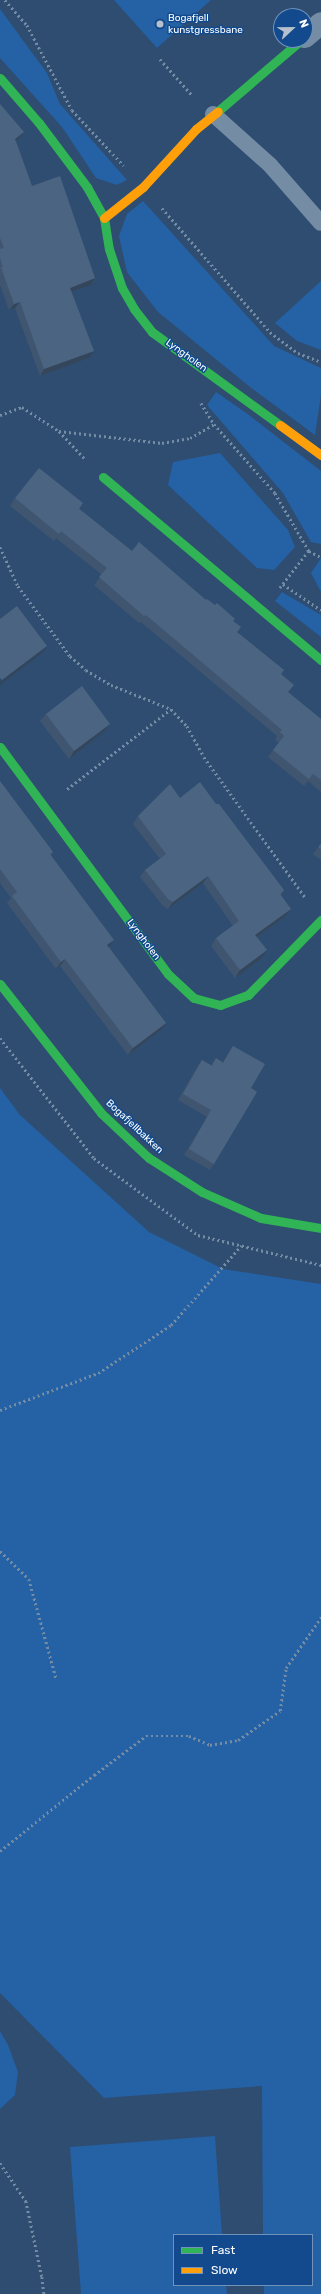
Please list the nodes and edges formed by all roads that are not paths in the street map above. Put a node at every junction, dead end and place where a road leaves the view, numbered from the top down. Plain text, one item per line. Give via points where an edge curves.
1 (321, 23) edge
2 (313, 30) edge
3 (291, 48) edge
4 (0, 78) edge
5 (213, 114) junction
6 (104, 218) junction
7 (321, 223) edge
8 (321, 455) edge
9 (102, 477) road end
10 (321, 660) edge
11 (0, 747) edge
12 (321, 920) edge
13 (0, 984) edge
14 (321, 1228) edge

1 - 2 street
3 - 5 street
4 - 6 street, Lyngholen via 40,123 86,187
5 - 6 street via 143,187
5 - 7 lane via 270,165
6 - 8 street, Lyngholen via 109,249 122,288 152,332
9 - 10 street
11 - 12 street, Lyngholen via 168,974 194,998 220,1005 248,995
13 - 14 street, Bogafjellbakken via 101,1113 149,1158 202,1192 261,1218

